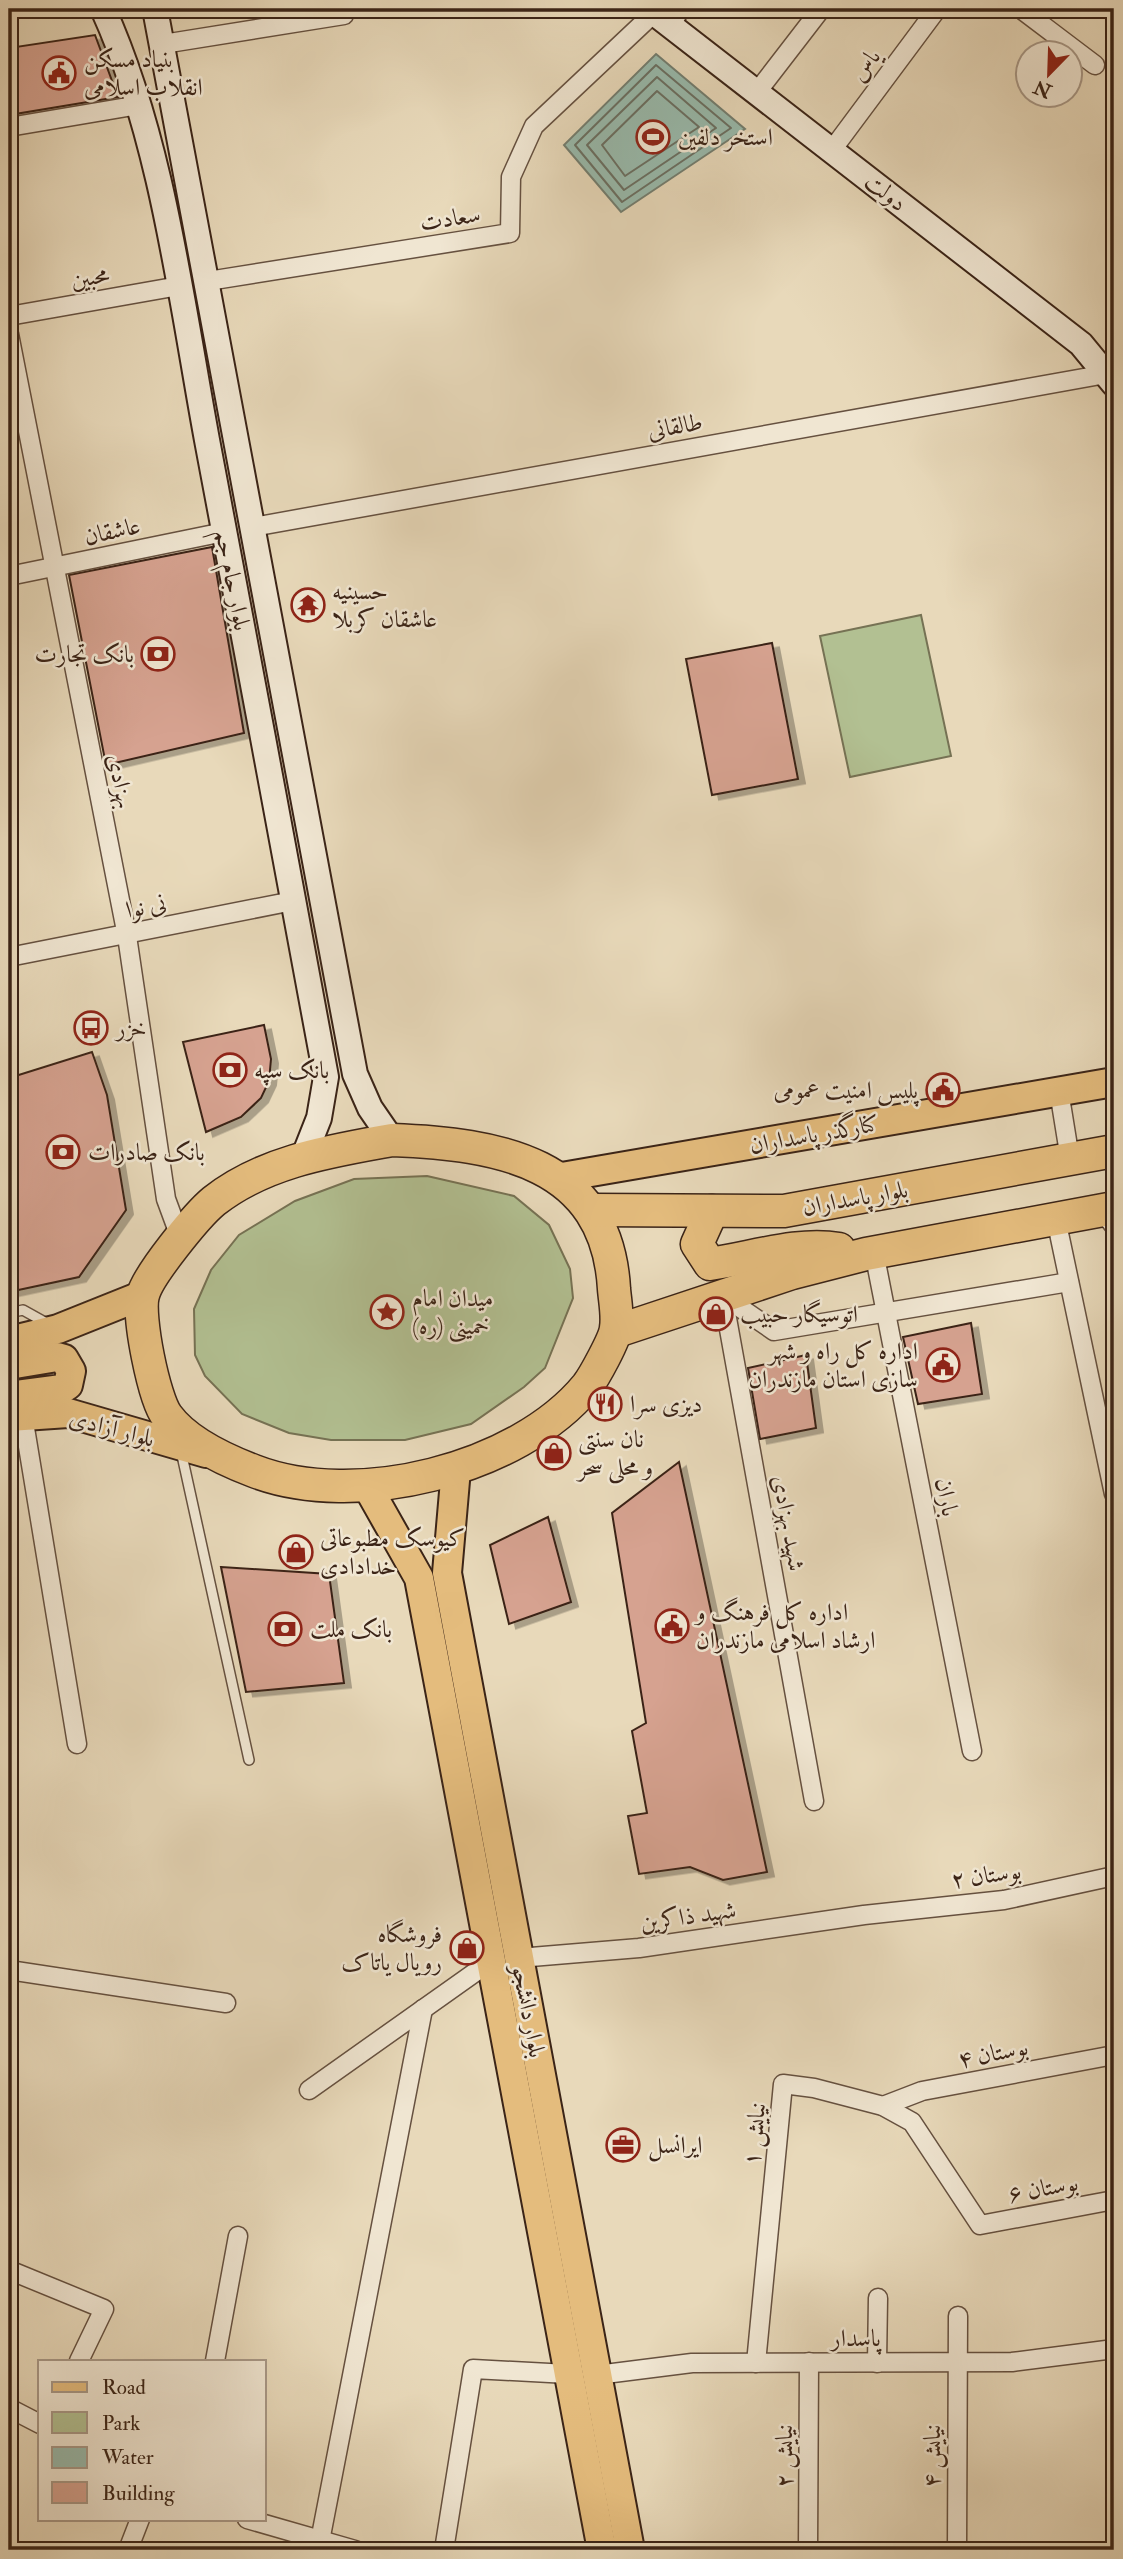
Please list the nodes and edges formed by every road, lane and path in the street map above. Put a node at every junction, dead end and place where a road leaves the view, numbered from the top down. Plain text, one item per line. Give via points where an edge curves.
1 (821, 9) edge
2 (937, 9) edge
3 (1021, 9) edge
4 (156, 11) edge
5 (664, 14) edge
6 (344, 15) dead end
7 (107, 18) edge
8 (163, 44) junction
9 (1095, 65) dead end
10 (757, 92) junction
11 (139, 104) junction
12 (9, 127) edge
13 (832, 150) junction
14 (208, 281) junction
15 (179, 286) junction
16 (9, 316) edge
17 (9, 334) edge
18 (1110, 379) edge
19 (253, 527) junction
20 (224, 532) junction
21 (53, 568) junction
22 (9, 576) edge
23 (309, 826) junction
24 (280, 831) junction
25 (293, 901) junction
26 (127, 936) junction
27 (9, 957) edge
28 (1114, 1082) edge
29 (1059, 1091) junction
30 (392, 1140) junction
31 (1114, 1151) edge
32 (304, 1156) junction
33 (1070, 1159) junction
34 (556, 1178) junction
35 (593, 1210) junction
36 (712, 1211) junction
37 (1108, 1218) edge
38 (1056, 1219) junction
39 (180, 1237) junction
40 (870, 1253) junction
41 (1069, 1282) junction
42 (143, 1295) junction
43 (723, 1296) junction
44 (886, 1312) junction
45 (9, 1313) edge
46 (58, 1329) junction
47 (617, 1331) junction
48 (9, 1341) edge
49 (9, 1365) edge
50 (14, 1410) edge
51 (180, 1446) junction
52 (214, 1455) junction
53 (456, 1469) junction
54 (367, 1486) junction
55 (1114, 1494) edge
56 (76, 1744) dead end
57 (972, 1751) dead end
58 (249, 1760) dead end
59 (814, 1801) dead end
60 (1114, 1876) edge
61 (864, 1915) joint
62 (505, 1960) junction
63 (9, 1969) edge
64 (226, 2003) dead end
65 (423, 2009) junction
66 (1114, 2055) edge
67 (309, 2090) dead end
68 (883, 2106) junction
69 (1114, 2200) edge
70 (980, 2225) joint
71 (238, 2236) dead end
72 (9, 2270) edge
73 (878, 2298) dead end
74 (958, 2316) dead end
75 (1114, 2348) edge
76 (79, 2360) edge
77 (215, 2360) edge
78 (809, 2362) junction
79 (957, 2362) junction
80 (756, 2363) junction
81 (877, 2363) junction
82 (569, 2374) junction
83 (597, 2375) junction
84 (9, 2408) edge
85 (38, 2423) edge
86 (140, 2520) edge
87 (250, 2520) edge
88 (320, 2541) junction
89 (128, 2550) edge
90 (355, 2550) edge
91 (444, 2550) edge
92 (602, 2550) edge
93 (631, 2550) edge
94 (808, 2550) edge
95 (957, 2550) edge

1 - 10 street
2 - 13 street, یاس
3 - 9 street
4 - 7 main road via 149,37 142,44 130,44
4 - 8 main road, بلوار جام جم
5 - 10 main road, دولت
5 - 14 street, سعادت via 534,126 511,177 510,233
6 - 8 street
7 - 11 main road, بلوار جام جم via 125,56
8 - 14 main road, بلوار جام جم
10 - 13 main road, دولت
11 - 12 street
11 - 15 main road, بلوار جام جم
13 - 18 main road, دولت via 1082,344
14 - 19 main road, بلوار جام جم
15 - 16 street, محبین
15 - 20 main road, بلوار جام جم
17 - 21 street, بهزادی
18 - 19 street, طالقانی
19 - 23 main road, بلوار جام جم
20 - 21 street, عاشقان
20 - 24 main road, بلوار جام جم
21 - 22 street, عاشقان
21 - 26 street, بهزادی
23 - 24 main road
23 - 30 main road, بلوار جام جم via 355,1074 370,1108
24 - 25 main road, بلوار جام جم
25 - 26 street, نی نوا
25 - 32 main road, بلوار جام جم via 326,1077 319,1118
26 - 27 street, نی نوا
26 - 39 street, بهزادی via 166,1199
28 - 29 main road, کنارگذر پاسداران
29 - 33 street
29 - 34 main road, کنارگذر پاسداران
30 - 32 highway
30 - 34 highway via 491,1149
31 - 33 highway, بلوار پاسداران
32 - 39 highway via 215,1201
33 - 36 highway, بلوار پاسداران via 785,1211
34 - 35 highway
35 - 36 highway, بلوار پاسداران
35 - 47 highway via 613,1269
36 - 40 highway via 697,1244 710,1264 789,1249 825,1247
37 - 38 highway
38 - 40 highway
38 - 41 street
39 - 42 highway
40 - 43 highway
40 - 44 street, باران
41 - 44 street
41 - 55 street
42 - 46 main road
42 - 52 highway via 146,1357 166,1415
43 - 44 street via 774,1331
43 - 47 highway
43 - 59 street, شهید بهزادی
44 - 57 street, باران
45 - 46 lane via 23,1310
46 - 48 main road
47 - 53 highway via 587,1385 544,1424
49 - 50 main road via 57,1357 68,1364 71,1378 68,1385
50 - 51 main road, بلوار آزادی via 68,1413
50 - 56 street
51 - 52 main road, بلوار آزادی
51 - 58 lane
52 - 54 highway via 268,1477
53 - 54 highway
53 - 62 main road, بلوار دانشجو via 446,1573
54 - 62 main road, بلوار دانشجو via 419,1578
60 - 61 street, بوستان ۲ via 1004,1900
61 - 62 street, شهید ذاکرین via 639,1948
62 - 65 street
62 - 82 main road, بلوار دانشجو
62 - 83 main road, بلوار دانشجو
63 - 64 street
65 - 67 street
65 - 88 street
66 - 68 street, بوستان ۴ via 922,2091
68 - 70 street, نیایش ۱ via 912,2122
68 - 80 street, نیایش ۱ via 783,2084
69 - 70 street, بوستان ۶
71 - 77 street
72 - 76 street via 104,2309
73 - 81 street
74 - 79 street, نیایش ۴
75 - 79 street, پاسدار via 1012,2362
78 - 80 street, پاسدار
78 - 81 street, پاسدار
78 - 94 street, نیایش ۲
79 - 81 street, پاسدار
79 - 95 street, نیایش ۴
80 - 83 street, پاسدار via 692,2363
82 - 91 street via 473,2369
82 - 92 main road, بلوار دانشجو
83 - 93 main road, بلوار دانشجو
84 - 85 street
86 - 89 street
87 - 88 street
88 - 90 street

